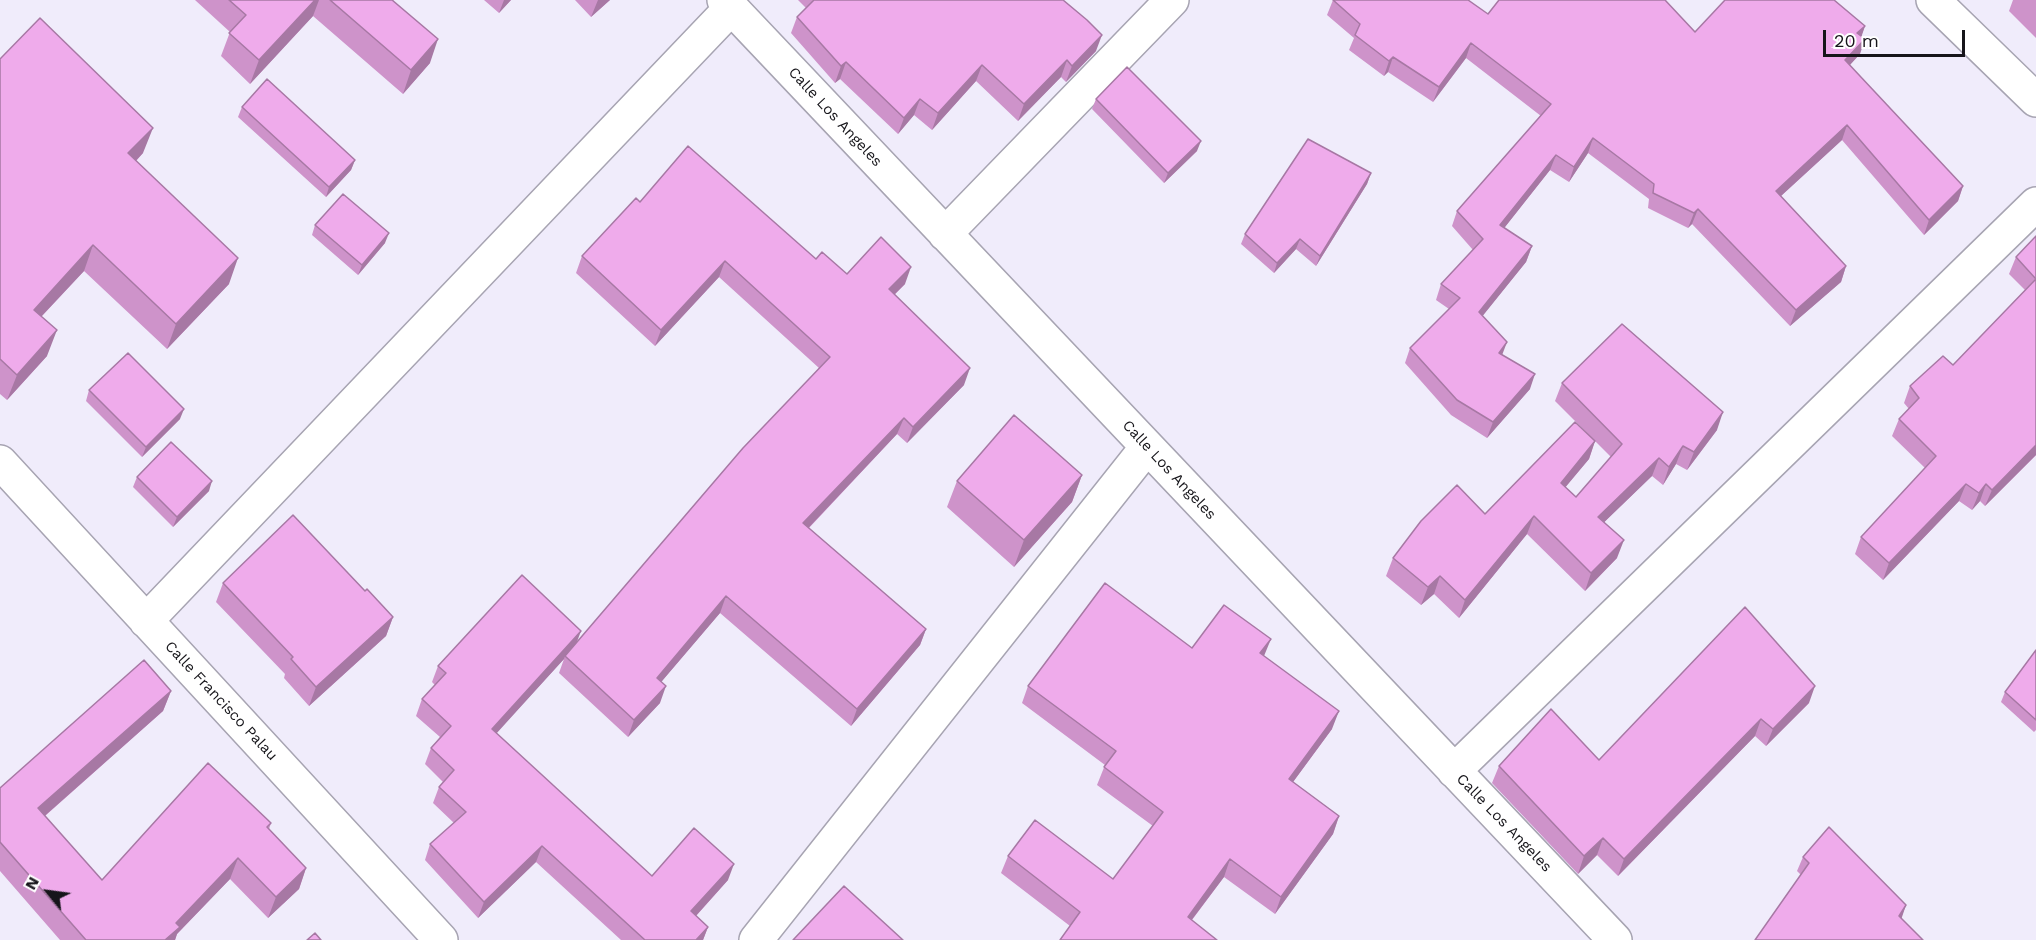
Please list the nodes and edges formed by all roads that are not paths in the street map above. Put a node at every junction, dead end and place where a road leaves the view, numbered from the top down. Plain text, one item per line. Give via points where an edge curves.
1 (1172, 0) edge
2 (1933, 0) edge
3 (727, 4) edge
4 (2036, 100) edge
5 (2036, 204) edge
6 (945, 234) junction
7 (1148, 447) junction
8 (0, 462) edge
9 (146, 621) junction
10 (1454, 771) junction
11 (441, 940) edge
12 (756, 940) edge
13 (1615, 940) edge

1 - 6 street
2 - 4 street
3 - 6 street, Calle Los Angeles
3 - 9 street
5 - 10 street
6 - 7 street, Calle Los Angeles
7 - 10 street, Calle Los Angeles
7 - 12 street
8 - 9 street, Calle Francisco Palau
9 - 11 street, Calle Francisco Palau
10 - 13 street, Calle Los Angeles

